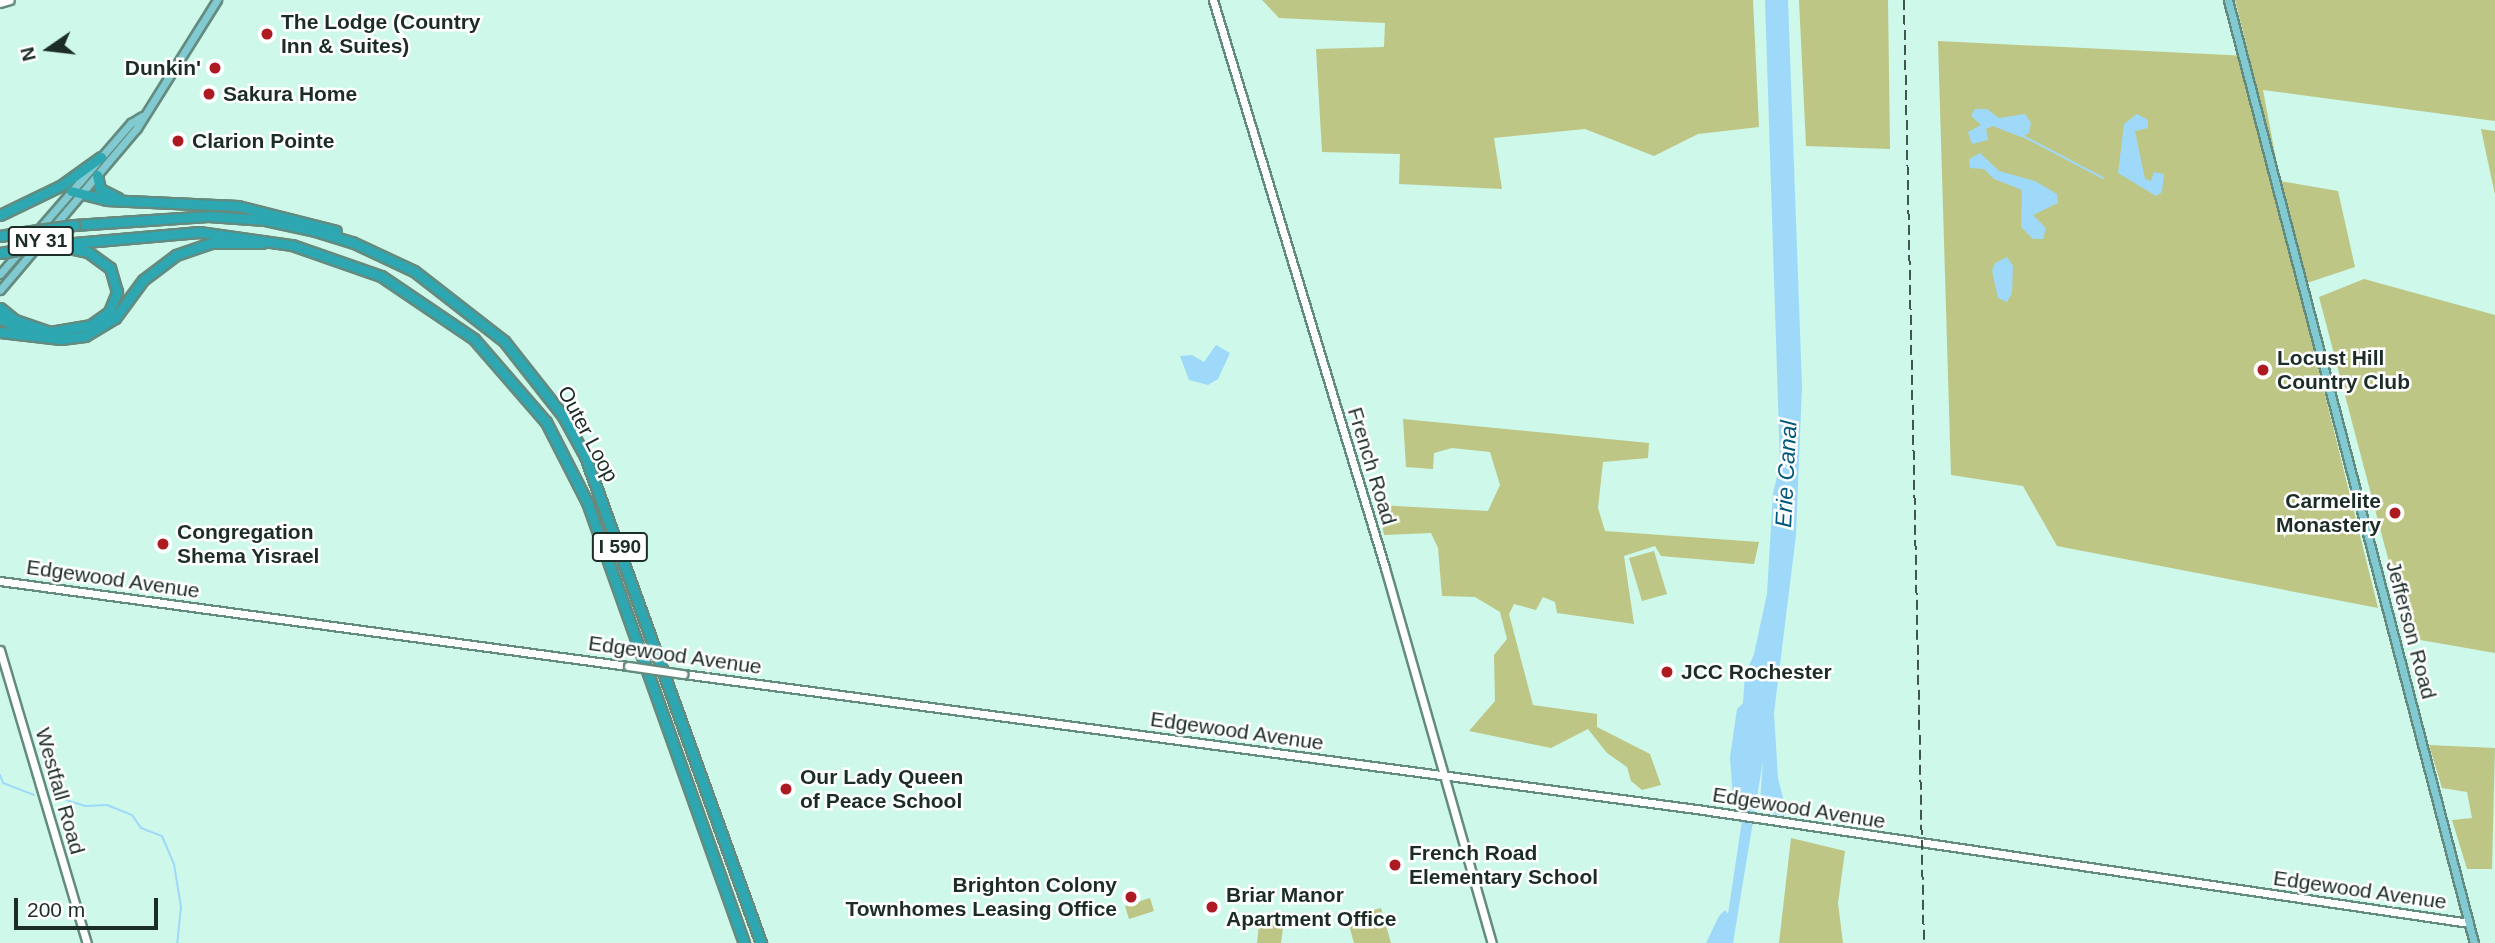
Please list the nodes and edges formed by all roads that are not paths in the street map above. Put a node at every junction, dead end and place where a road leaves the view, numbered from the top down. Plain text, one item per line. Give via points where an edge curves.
1 (10, 0) edge
2 (217, 0) edge
3 (1213, 0) edge
4 (2228, 0) edge
5 (0, 3) edge
6 (142, 117) junction
7 (101, 157) junction
8 (97, 175) junction
9 (71, 191) junction
10 (81, 191) junction
11 (133, 201) junction
12 (0, 215) edge
13 (0, 236) edge
14 (352, 242) junction
15 (57, 244) junction
16 (292, 244) junction
17 (0, 253) edge
18 (0, 274) edge
19 (0, 290) edge
20 (0, 308) edge
21 (0, 318) edge
22 (0, 332) edge
23 (35, 337) junction
24 (0, 581) edge
25 (0, 650) edge
26 (1445, 776) junction
27 (2469, 923) junction
28 (87, 943) edge
29 (744, 943) edge
30 (761, 943) edge
31 (1492, 943) edge
32 (2474, 943) edge

1 - 5 street
2 - 6 main road, NY 31
3 - 26 street, French Road
4 - 27 main road, Jefferson Road
6 - 7 main road, NY 31
6 - 8 main road, NY 31
7 - 9 main road, NY 31
7 - 12 highway via 62,185
8 - 10 main road, NY 31
8 - 11 highway via 100,189 110,197
9 - 10 highway
9 - 18 main road, NY 31
10 - 11 highway via 106,200
10 - 19 main road, NY 31
11 - 14 highway via 272,211 324,227
13 - 14 highway, Outer Loop / I 590, bridge via 154,218 236,218
14 - 30 highway, Outer Loop / I 590 via 414,271 482,321 535,376 563,416 605,505
15 - 16 highway, Outer Loop / I 590 via 198,232
15 - 17 highway, bridge
15 - 20 highway via 88,253 110,268 117,283 110,312 91,325 50,332 15,320
16 - 23 highway via 223,242 188,249 150,273 101,329 69,339
16 - 29 highway, Outer Loop / I 590 via 381,276 419,297 474,339 546,422 587,502
21 - 23 highway
22 - 23 highway
24 - 26 street, Edgewood Avenue, bridge
25 - 28 street, Westfall Road
26 - 27 street, Edgewood Avenue
26 - 31 street, French Road
27 - 32 main road, Jefferson Road

